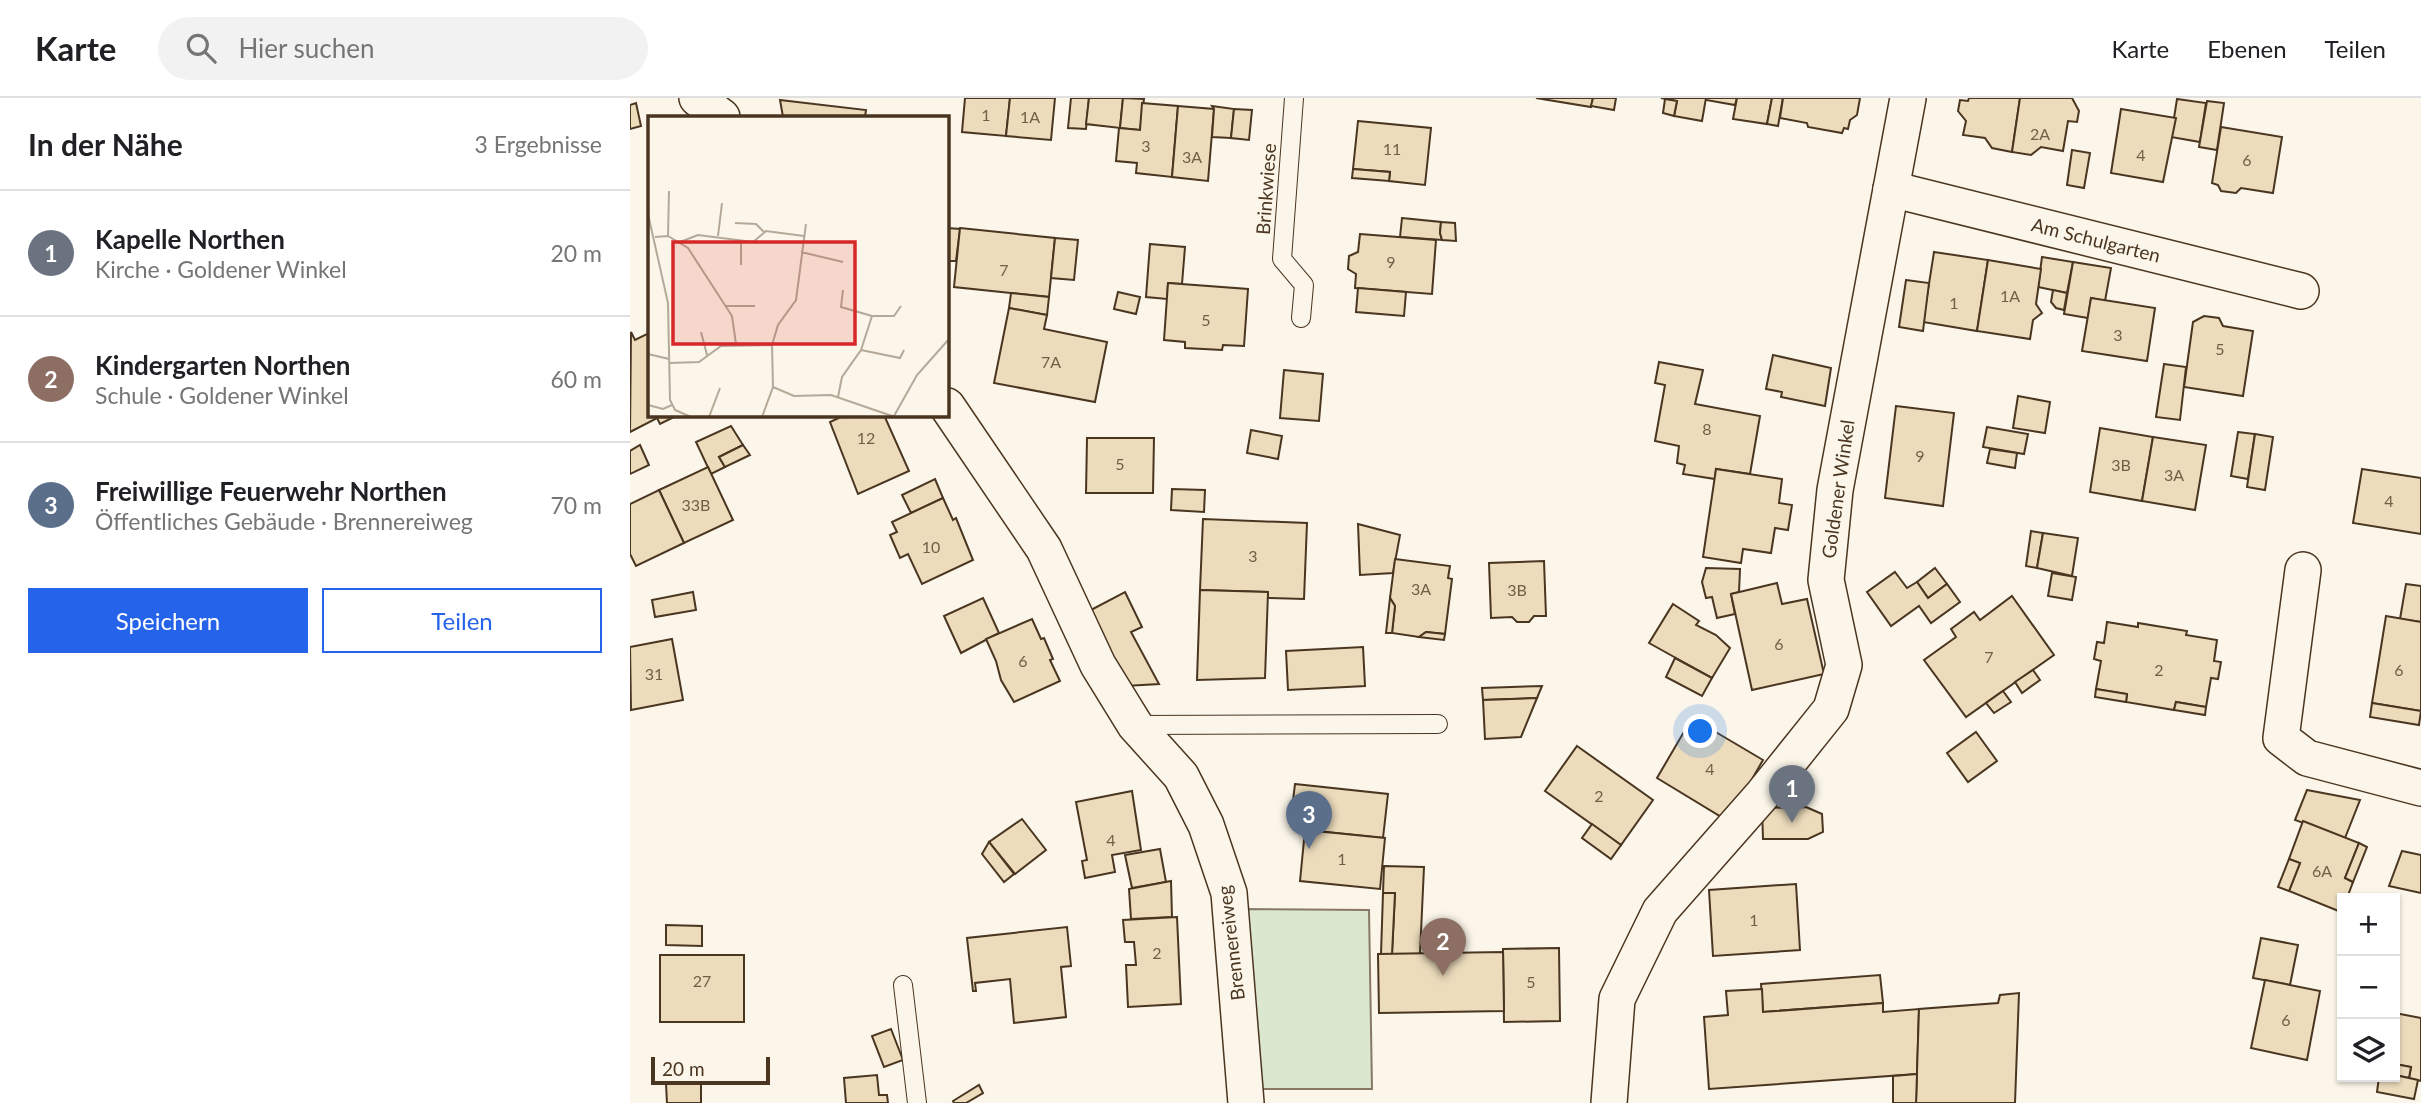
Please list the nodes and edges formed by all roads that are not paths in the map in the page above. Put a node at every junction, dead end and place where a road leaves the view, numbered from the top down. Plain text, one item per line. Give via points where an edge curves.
1 (697, 98) edge
2 (1294, 98) edge
3 (1908, 98) edge
4 (721, 116) edge
5 (1891, 189) junction
6 (2301, 291) dead end
7 (1301, 318) dead end
8 (948, 407) edge
9 (2303, 570) dead end
10 (1438, 724) dead end
11 (1135, 725) junction
12 (2421, 788) edge
13 (903, 985) dead end
14 (917, 1103) edge
15 (1247, 1103) edge
16 (1609, 1103) edge

1 - 4 street
2 - 7 lane, Brinkwiese via 1282,259 1304,285
3 - 5 street, Goldener Winkel
5 - 6 street, Am Schulgarten
5 - 16 street, Goldener Winkel via 1835,491 1826,580 1844,665 1831,709 1660,911 1617,999
8 - 11 street, Brennereiweg via 1044,549 1098,665
9 - 12 street via 2281,738 2307,758
10 - 11 lane
11 - 15 street, Brennereiweg via 1181,776 1206,825 1229,893
13 - 14 lane

